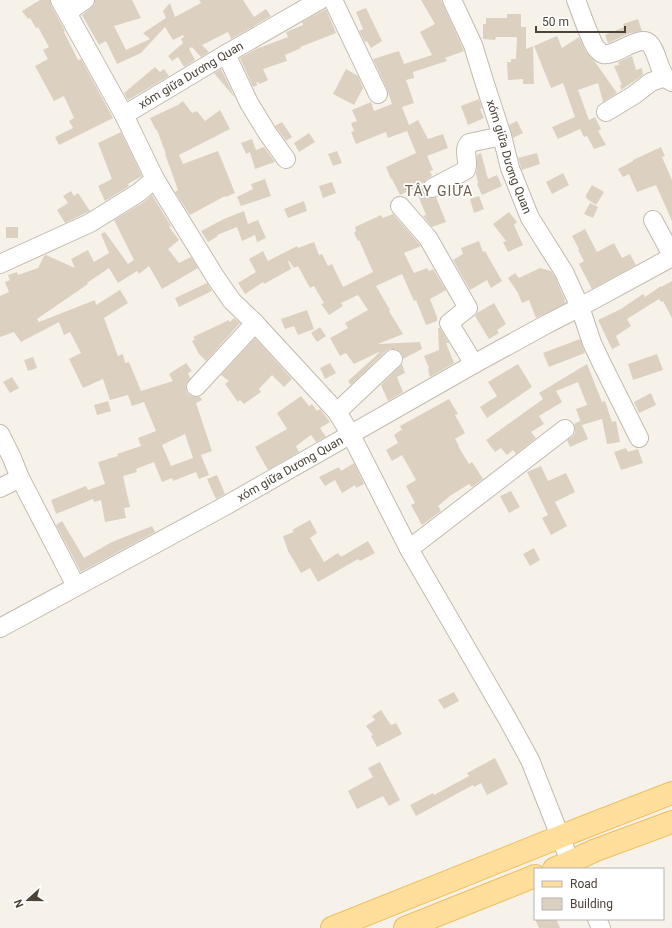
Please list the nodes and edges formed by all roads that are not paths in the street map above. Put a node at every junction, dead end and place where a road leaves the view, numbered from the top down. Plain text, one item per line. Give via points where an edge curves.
1 (84, 0) edge
2 (320, 0) edge
3 (333, 0) edge
4 (452, 0) edge
5 (576, 0) edge
6 (64, 7) edge
7 (226, 54) junction
8 (668, 79) edge
9 (378, 94) dead end
10 (606, 112) dead end
11 (124, 115) junction
12 (502, 136) junction
13 (286, 159) dead end
14 (155, 179) junction
15 (432, 188) dead end
16 (400, 206) dead end
17 (653, 220) dead end
18 (672, 256) edge
19 (0, 264) edge
20 (580, 307) junction
21 (255, 323) junction
22 (393, 359) dead end
23 (474, 364) junction
24 (196, 387) dead end
25 (337, 412) junction
26 (565, 429) dead end
27 (0, 434) edge
28 (351, 435) junction
29 (639, 438) dead end
30 (20, 478) junction
31 (0, 488) edge
32 (409, 549) junction
33 (76, 586) junction
34 (0, 628) edge
35 (672, 793) edge
36 (672, 822) edge
37 (561, 837) junction
38 (565, 867) edge
39 (534, 876) edge
40 (332, 928) edge
41 (405, 928) edge

1 - 6 street via 76,6
2 - 7 street, xóm giữa Dương Quan
3 - 9 street
4 - 12 street, xóm giữa Dương Quan via 473,45
5 - 8 street via 596,49 605,54 641,41 647,42
6 - 11 street
7 - 11 street, xóm giữa Dương Quan
7 - 13 street via 249,103
8 - 10 street via 651,82 634,96
11 - 14 street
12 - 15 street via 469,143 466,148 466,170
12 - 20 street, xóm giữa Dương Quan via 510,168 530,218 564,272
14 - 19 street via 90,223
14 - 21 street via 220,284 232,301
16 - 23 street via 428,238 468,308 449,323
17 - 18 street
18 - 20 street, xóm giữa Dương Quan
20 - 23 street, xóm giữa Dương Quan
20 - 29 street, xóm giữa Dương Quan via 592,343
21 - 24 street
21 - 25 street
22 - 25 street
23 - 28 street, xóm giữa Dương Quan
25 - 28 street
26 - 32 street
27 - 30 street
28 - 32 street
28 - 33 street, xóm giữa Dương Quan
30 - 31 street
30 - 33 street
32 - 37 street via 508,718 530,760
33 - 34 street, xóm giữa Dương Quan
35 - 37 main road
36 - 38 main road via 596,850
37 - 38 street
37 - 40 main road
39 - 41 main road

